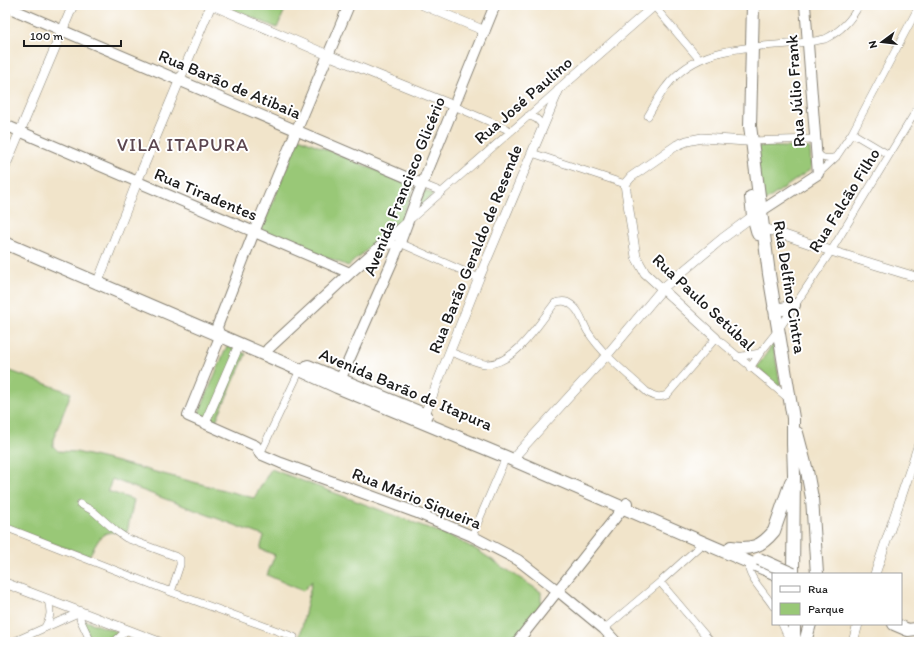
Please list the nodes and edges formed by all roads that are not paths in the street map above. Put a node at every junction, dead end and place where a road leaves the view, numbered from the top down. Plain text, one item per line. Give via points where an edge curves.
1 (74, 5) edge
2 (212, 5) edge
3 (349, 5) edge
4 (423, 5) edge
5 (495, 5) edge
6 (753, 5) edge
7 (805, 5) edge
8 (859, 5) edge
9 (5, 6) edge
10 (654, 6) edge
11 (919, 6) edge
12 (62, 30) junction
13 (485, 31) junction
14 (808, 42) junction
15 (751, 48) junction
16 (328, 55) junction
17 (699, 59) junction
18 (179, 80) junction
19 (559, 89) junction
20 (454, 106) junction
21 (919, 106) edge
22 (528, 116) junction
23 (648, 116) dead end
24 (5, 125) edge
25 (543, 127) junction
26 (296, 130) junction
27 (19, 131) junction
28 (511, 131) junction
29 (852, 133) junction
30 (814, 139) junction
31 (749, 141) junction
32 (815, 150) junction
33 (532, 153) junction
34 (889, 155) junction
35 (836, 157) junction
36 (5, 167) edge
37 (818, 174) junction
38 (137, 182) junction
39 (422, 184) junction
40 (625, 184) junction
41 (442, 192) junction
42 (757, 214) junction
43 (410, 221) junction
44 (764, 228) junction
45 (254, 232) junction
46 (5, 237) edge
47 (5, 243) edge
48 (400, 243) junction
49 (380, 247) junction
50 (831, 251) junction
51 (350, 273) junction
52 (769, 274) junction
53 (479, 278) junction
54 (919, 278) edge
55 (99, 280) junction
56 (663, 288) junction
57 (794, 305) junction
58 (774, 308) junction
59 (779, 329) junction
60 (219, 332) junction
61 (716, 338) junction
62 (239, 345) junction
63 (266, 352) junction
64 (450, 352) junction
65 (760, 353) junction
66 (607, 355) junction
67 (737, 357) junction
68 (750, 368) junction
69 (300, 370) junction
70 (340, 378) junction
71 (791, 400) junction
72 (424, 418) junction
73 (205, 423) junction
74 (919, 444) edge
75 (260, 454) junction
76 (512, 456) junction
77 (798, 466) junction
78 (80, 504) dead end
79 (625, 506) junction
80 (5, 527) edge
81 (472, 536) junction
82 (703, 543) junction
83 (731, 546) junction
84 (755, 563) junction
85 (774, 573) edge
86 (790, 573) edge
87 (793, 573) edge
88 (817, 573) edge
89 (875, 573) edge
90 (660, 582) junction
91 (5, 583) edge
92 (558, 590) junction
93 (171, 592) junction
94 (48, 600) junction
95 (772, 605) edge
96 (81, 612) junction
97 (902, 621) edge
98 (782, 625) edge
99 (794, 625) edge
100 (810, 625) edge
101 (858, 625) edge
102 (896, 625) edge
103 (45, 627) junction
104 (604, 629) junction
105 (127, 630) junction
106 (918, 630) edge
107 (294, 637) dead end
108 (13, 642) edge
109 (91, 642) edge
110 (114, 642) edge
111 (159, 642) edge
112 (517, 642) edge
113 (616, 642) edge
114 (711, 642) edge
115 (790, 642) edge
116 (794, 642) edge
117 (805, 642) edge
118 (853, 642) edge

1 - 12 street
2 - 16 street
2 - 18 street
3 - 16 main road
4 - 13 street
5 - 13 main road, Avenida Francisco Glicério
6 - 15 main road, Rua Delfino Cintra
7 - 14 main road, Rua Júlio Frank
8 - 14 street via 854,15 837,33 825,39
9 - 12 main road, Rua Barão de Atibaia
10 - 17 street
10 - 19 street, Rua José Paulino
11 - 29 street
12 - 18 main road, Rua Barão de Atibaia
12 - 27 street
13 - 20 main road, Avenida Francisco Glicério
14 - 15 street
14 - 30 main road, Rua Júlio Frank
15 - 17 street via 723,51
15 - 31 main road, Rua Delfino Cintra
16 - 20 street
16 - 26 main road
17 - 23 street via 666,86
18 - 26 main road, Rua Barão de Atibaia
18 - 38 street
19 - 22 street, Rua José Paulino
19 - 25 street, Rua Barão Geraldo de Resende
20 - 28 street
20 - 39 main road, Avenida Francisco Glicério
21 - 34 street, Rua Falcão Filho
22 - 25 street via 538,119
22 - 28 street, Rua José Paulino
24 - 27 main road, Rua Tiradentes
25 - 33 street, Rua Barão Geraldo de Resende
26 - 39 main road, Rua Barão de Atibaia
26 - 45 main road
27 - 36 street
27 - 38 main road, Rua Tiradentes
28 - 41 street, Rua José Paulino
29 - 34 street
29 - 35 street
30 - 31 street
30 - 32 main road, Rua Júlio Frank
31 - 40 street via 696,138 687,141 631,177
31 - 42 main road, Rua Delfino Cintra
32 - 35 street via 821,158
32 - 37 main road, Rua Júlio Frank
33 - 40 street
33 - 53 street, Rua Barão Geraldo de Resende
34 - 50 street, Rua Falcão Filho
35 - 37 street
37 - 42 main road
38 - 45 main road, Rua Tiradentes
38 - 55 street
39 - 41 street, Rua Barão de Atibaia
39 - 43 main road, Avenida Francisco Glicério
40 - 56 street, Rua Paulo Setúbal via 636,257 645,273
41 - 43 street, Rua José Paulino
42 - 44 main road, Rua Delfino Cintra
42 - 52 main road
42 - 56 street via 722,238
43 - 48 main road, Avenida Francisco Glicério
43 - 49 main road, Rua José Paulino
44 - 50 street
44 - 52 main road, Rua Delfino Cintra
45 - 51 main road, Rua Tiradentes
45 - 60 main road
46 - 55 main road, Avenida Barão de Itapura
47 - 55 main road, Avenida Barão de Itapura
48 - 49 street
48 - 53 street
48 - 70 main road, Avenida Francisco Glicério
49 - 51 main road, Rua José Paulino
50 - 54 street
50 - 57 street, Rua Falcão Filho
51 - 63 main road, Rua José Paulino
52 - 58 main road, Rua Delfino Cintra
53 - 64 street, Rua Barão Geraldo de Resende
55 - 60 main road, Avenida Barão de Itapura
56 - 61 street, Rua Paulo Setúbal
56 - 66 street
57 - 58 main road via 783,309
57 - 59 street, Rua Falcão Filho
58 - 59 main road, Rua Delfino Cintra
59 - 65 street, Rua Falcão Filho
59 - 71 main road, Rua Delfino Cintra
60 - 62 main road, Avenida Barão de Itapura
60 - 63 main road, Avenida Barão de Itapura
60 - 73 main road, Rua Mário Siqueira via 188,416
61 - 66 street via 667,395 662,397 647,392
61 - 67 street, Rua Paulo Setúbal
62 - 63 main road, Avenida Barão de Itapura
62 - 73 street
63 - 69 main road, Avenida Barão de Itapura
63 - 70 main road, Avenida Barão de Itapura
64 - 66 street via 484,364 508,358 525,343 555,303 566,301 575,308 588,332
64 - 72 street, Rua Barão Geraldo de Resende
65 - 67 street
65 - 68 street, Rua Falcão Filho
66 - 76 street
67 - 68 street, Rua Paulo Setúbal
68 - 71 street, Rua Paulo Setúbal
69 - 72 main road, Avenida Barão de Itapura via 337,387
69 - 75 street
70 - 72 main road, Avenida Barão de Itapura
71 - 77 main road, Rua Delfino Cintra
72 - 76 main road, Avenida Barão de Itapura
73 - 75 main road, Rua Mário Siqueira via 256,446
74 - 89 street
75 - 81 main road, Rua Mário Siqueira
76 - 79 main road, Avenida Barão de Itapura
76 - 81 street
77 - 83 main road via 774,531 769,538 750,548
77 - 87 main road
77 - 88 main road via 812,498
78 - 93 street via 93,511 126,538 178,557 180,566
79 - 82 main road, Avenida Barão de Itapura
79 - 83 main road, Avenida Barão de Itapura
79 - 92 main road
80 - 93 street
81 - 92 main road, Rua Mário Siqueira via 518,560
82 - 84 main road, Avenida Barão de Itapura
82 - 90 street
83 - 84 main road, Avenida Barão de Itapura
84 - 85 main road, Avenida Barão de Itapura
84 - 86 main road, Avenida Barão de Itapura, bridge
84 - 95 street via 747,567 749,574
90 - 104 street
90 - 114 street
91 - 94 street
92 - 104 main road, Rua Mário Siqueira
92 - 112 main road
93 - 107 street
94 - 96 street
94 - 103 street via 51,613
96 - 103 street
96 - 105 street
96 - 109 street via 80,619
97 - 106 main road
98 - 115 street
99 - 116 main road
100 - 117 main road
101 - 118 street
102 - 106 main road via 908,630
103 - 108 street
104 - 113 main road, Rua Mário Siqueira
105 - 110 street
105 - 111 street

